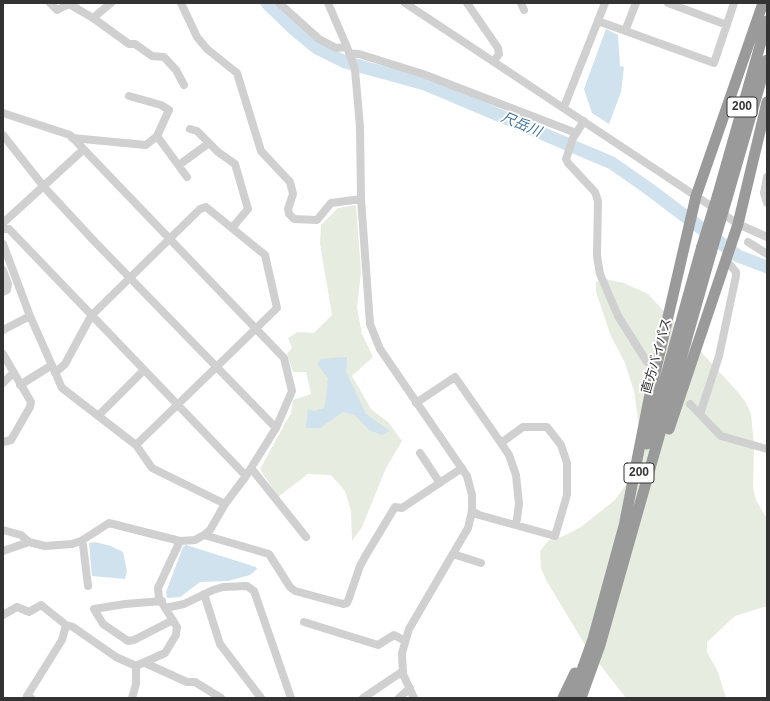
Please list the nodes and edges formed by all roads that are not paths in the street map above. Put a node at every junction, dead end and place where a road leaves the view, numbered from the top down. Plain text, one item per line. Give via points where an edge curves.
1 (50, 3) edge
2 (111, 3) edge
3 (181, 3) edge
4 (279, 3) edge
5 (328, 3) edge
6 (405, 3) edge
7 (468, 3) edge
8 (636, 3) edge
9 (668, 3) edge
10 (734, 3) edge
11 (763, 3) edge
12 (603, 4) edge
13 (94, 18) junction
14 (598, 21) junction
15 (767, 21) edge
16 (727, 26) junction
17 (625, 30) junction
18 (349, 51) junction
19 (767, 60) edge
20 (494, 61) junction
21 (184, 85) dead end
22 (129, 96) dead end
23 (767, 102) edge
24 (564, 107) junction
25 (3, 113) edge
26 (584, 121) junction
27 (190, 129) dead end
28 (576, 133) junction
29 (3, 135) edge
30 (157, 136) junction
31 (72, 138) junction
32 (209, 142) junction
33 (83, 150) junction
34 (179, 165) junction
35 (187, 177) dead end
36 (767, 177) edge
37 (44, 187) junction
38 (696, 196) junction
39 (722, 196) junction
40 (361, 199) junction
41 (767, 203) edge
42 (3, 224) edge
43 (738, 224) junction
44 (232, 228) junction
45 (3, 229) edge
46 (767, 237) edge
47 (170, 239) junction
48 (748, 242) dead end
49 (3, 244) edge
50 (767, 254) edge
51 (726, 260) junction
52 (4, 274) edge
53 (130, 278) junction
54 (3, 292) edge
55 (30, 316) junction
56 (91, 316) junction
57 (256, 329) junction
58 (3, 330) edge
59 (3, 354) edge
60 (647, 362) dead end
61 (216, 367) junction
62 (54, 369) junction
63 (144, 370) junction
64 (13, 373) junction
65 (3, 383) edge
66 (20, 385) junction
67 (416, 403) junction
68 (690, 404) dead end
69 (178, 405) junction
70 (700, 414) junction
71 (98, 416) junction
72 (276, 428) junction
73 (3, 442) edge
74 (501, 443) junction
75 (136, 445) junction
76 (767, 449) edge
77 (420, 453) dead end
78 (251, 468) junction
79 (462, 468) junction
80 (246, 476) junction
81 (440, 483) junction
82 (225, 504) junction
83 (472, 511) junction
84 (629, 524) junction
85 (516, 525) junction
86 (3, 530) edge
87 (204, 536) junction
88 (306, 537) dead end
89 (81, 541) junction
90 (180, 541) junction
91 (29, 542) junction
92 (3, 550) edge
93 (453, 554) junction
94 (481, 563) dead end
95 (88, 586) dead end
96 (204, 594) junction
97 (164, 605) junction
98 (3, 615) edge
99 (173, 620) junction
100 (304, 622) dead end
101 (66, 625) junction
102 (405, 641) junction
103 (597, 642) junction
104 (145, 663) junction
105 (136, 666) junction
106 (403, 671) junction
107 (410, 688) junction
108 (134, 697) edge
109 (31, 698) edge
110 (221, 698) edge
111 (261, 698) edge
112 (291, 698) edge
113 (364, 698) edge
114 (399, 698) edge
115 (414, 698) edge
116 (563, 698) edge
117 (572, 698) edge
118 (580, 698) edge
119 (588, 698) edge

1 - 13 street via 58,10 69,4
2 - 13 street
3 - 40 street via 197,37 207,49 237,74 261,151 290,182 293,194 289,214 294,219 317,220 331,203
4 - 18 street via 319,39 336,48
5 - 18 street
6 - 20 street
7 - 20 street via 498,48
8 - 17 street
9 - 16 street
10 - 16 street
11 - 38 highway
12 - 14 street
13 - 21 street via 129,44 135,44 152,56 164,57 176,70
14 - 17 street
14 - 24 street
15 - 39 highway, 直方バイパス / 200
16 - 17 street via 714,63
18 - 28 street via 423,74
18 - 40 street via 355,70 360,127
19 - 39 highway, 直方バイパス / 200
20 - 24 street
22 - 30 street via 161,105 169,110
23 - 43 highway
24 - 26 street
25 - 31 street via 70,135
26 - 28 street
26 - 38 street
27 - 32 street via 197,131
28 - 60 street via 566,159 594,192 598,201 596,256 600,274 618,316
29 - 37 street
30 - 31 street via 146,145
30 - 34 street
31 - 33 street
32 - 34 street
32 - 44 street via 235,164 248,209
33 - 37 street
33 - 47 street
34 - 35 street
36 - 41 street via 764,193
37 - 42 street
37 - 53 street
38 - 43 street
38 - 84 highway via 649,399
39 - 84 highway, 直方バイパス / 200, bridge
40 - 67 street via 370,324 380,349
43 - 46 street
43 - 51 highway
44 - 47 street via 206,207 200,209
44 - 57 street via 265,255 277,308
45 - 56 street via 9,229
47 - 53 street
47 - 57 street
48 - 50 street
49 - 55 street
51 - 70 street via 736,272 736,276 719,356
51 - 84 highway via 658,460
52 - 54 street via 8,290
53 - 56 street
53 - 61 street
55 - 58 street
55 - 62 street
56 - 62 street via 66,364
56 - 63 street
57 - 61 street
57 - 72 street via 284,358 292,391
59 - 64 street
61 - 69 street
61 - 72 street
62 - 66 street
62 - 71 street via 62,388
63 - 69 street
63 - 71 street
64 - 65 street
64 - 66 street
66 - 73 street via 31,402 30,407 11,440
67 - 74 street via 455,377
67 - 79 street
68 - 70 street
69 - 75 street
69 - 80 street
70 - 76 street via 721,436
71 - 75 street
72 - 78 street
74 - 85 street via 509,455 516,475 519,504
74 - 85 street via 523,427 547,427 561,445 566,463 567,495 555,536
75 - 82 street via 152,468
77 - 81 street
78 - 80 street
78 - 88 street
79 - 81 street
79 - 83 street via 472,495
80 - 82 street
81 - 87 street via 402,508 395,507 360,566 347,603 343,604 295,591 269,554
82 - 87 street
83 - 85 street
83 - 93 street via 468,528
84 - 103 highway, 直方バイパス / 200
86 - 91 street via 21,535
87 - 90 street via 195,540
89 - 90 street via 109,522
89 - 91 street via 45,546
89 - 95 street
90 - 97 street via 158,588
91 - 92 street
93 - 94 street
93 - 102 street via 409,629
96 - 97 street via 184,604
96 - 111 street via 220,644
96 - 112 street via 223,587 247,586 254,591
97 - 99 street
97 - 99 street via 125,604 94,609 103,624 128,641
98 - 101 street via 16,607 29,612 40,605
99 - 104 street via 177,627 170,647 165,653
100 - 102 street via 378,645 394,635
101 - 105 street via 73,627 116,658
101 - 109 street via 62,640 27,696
102 - 106 street via 402,653
103 - 116 highway
103 - 117 highway, 直方バイパス / 200
103 - 118 highway, 直方バイパス / 200
103 - 119 highway
104 - 105 street
104 - 110 street via 187,682 195,682
105 - 108 street
106 - 107 street
106 - 113 street
107 - 114 street
107 - 115 street

